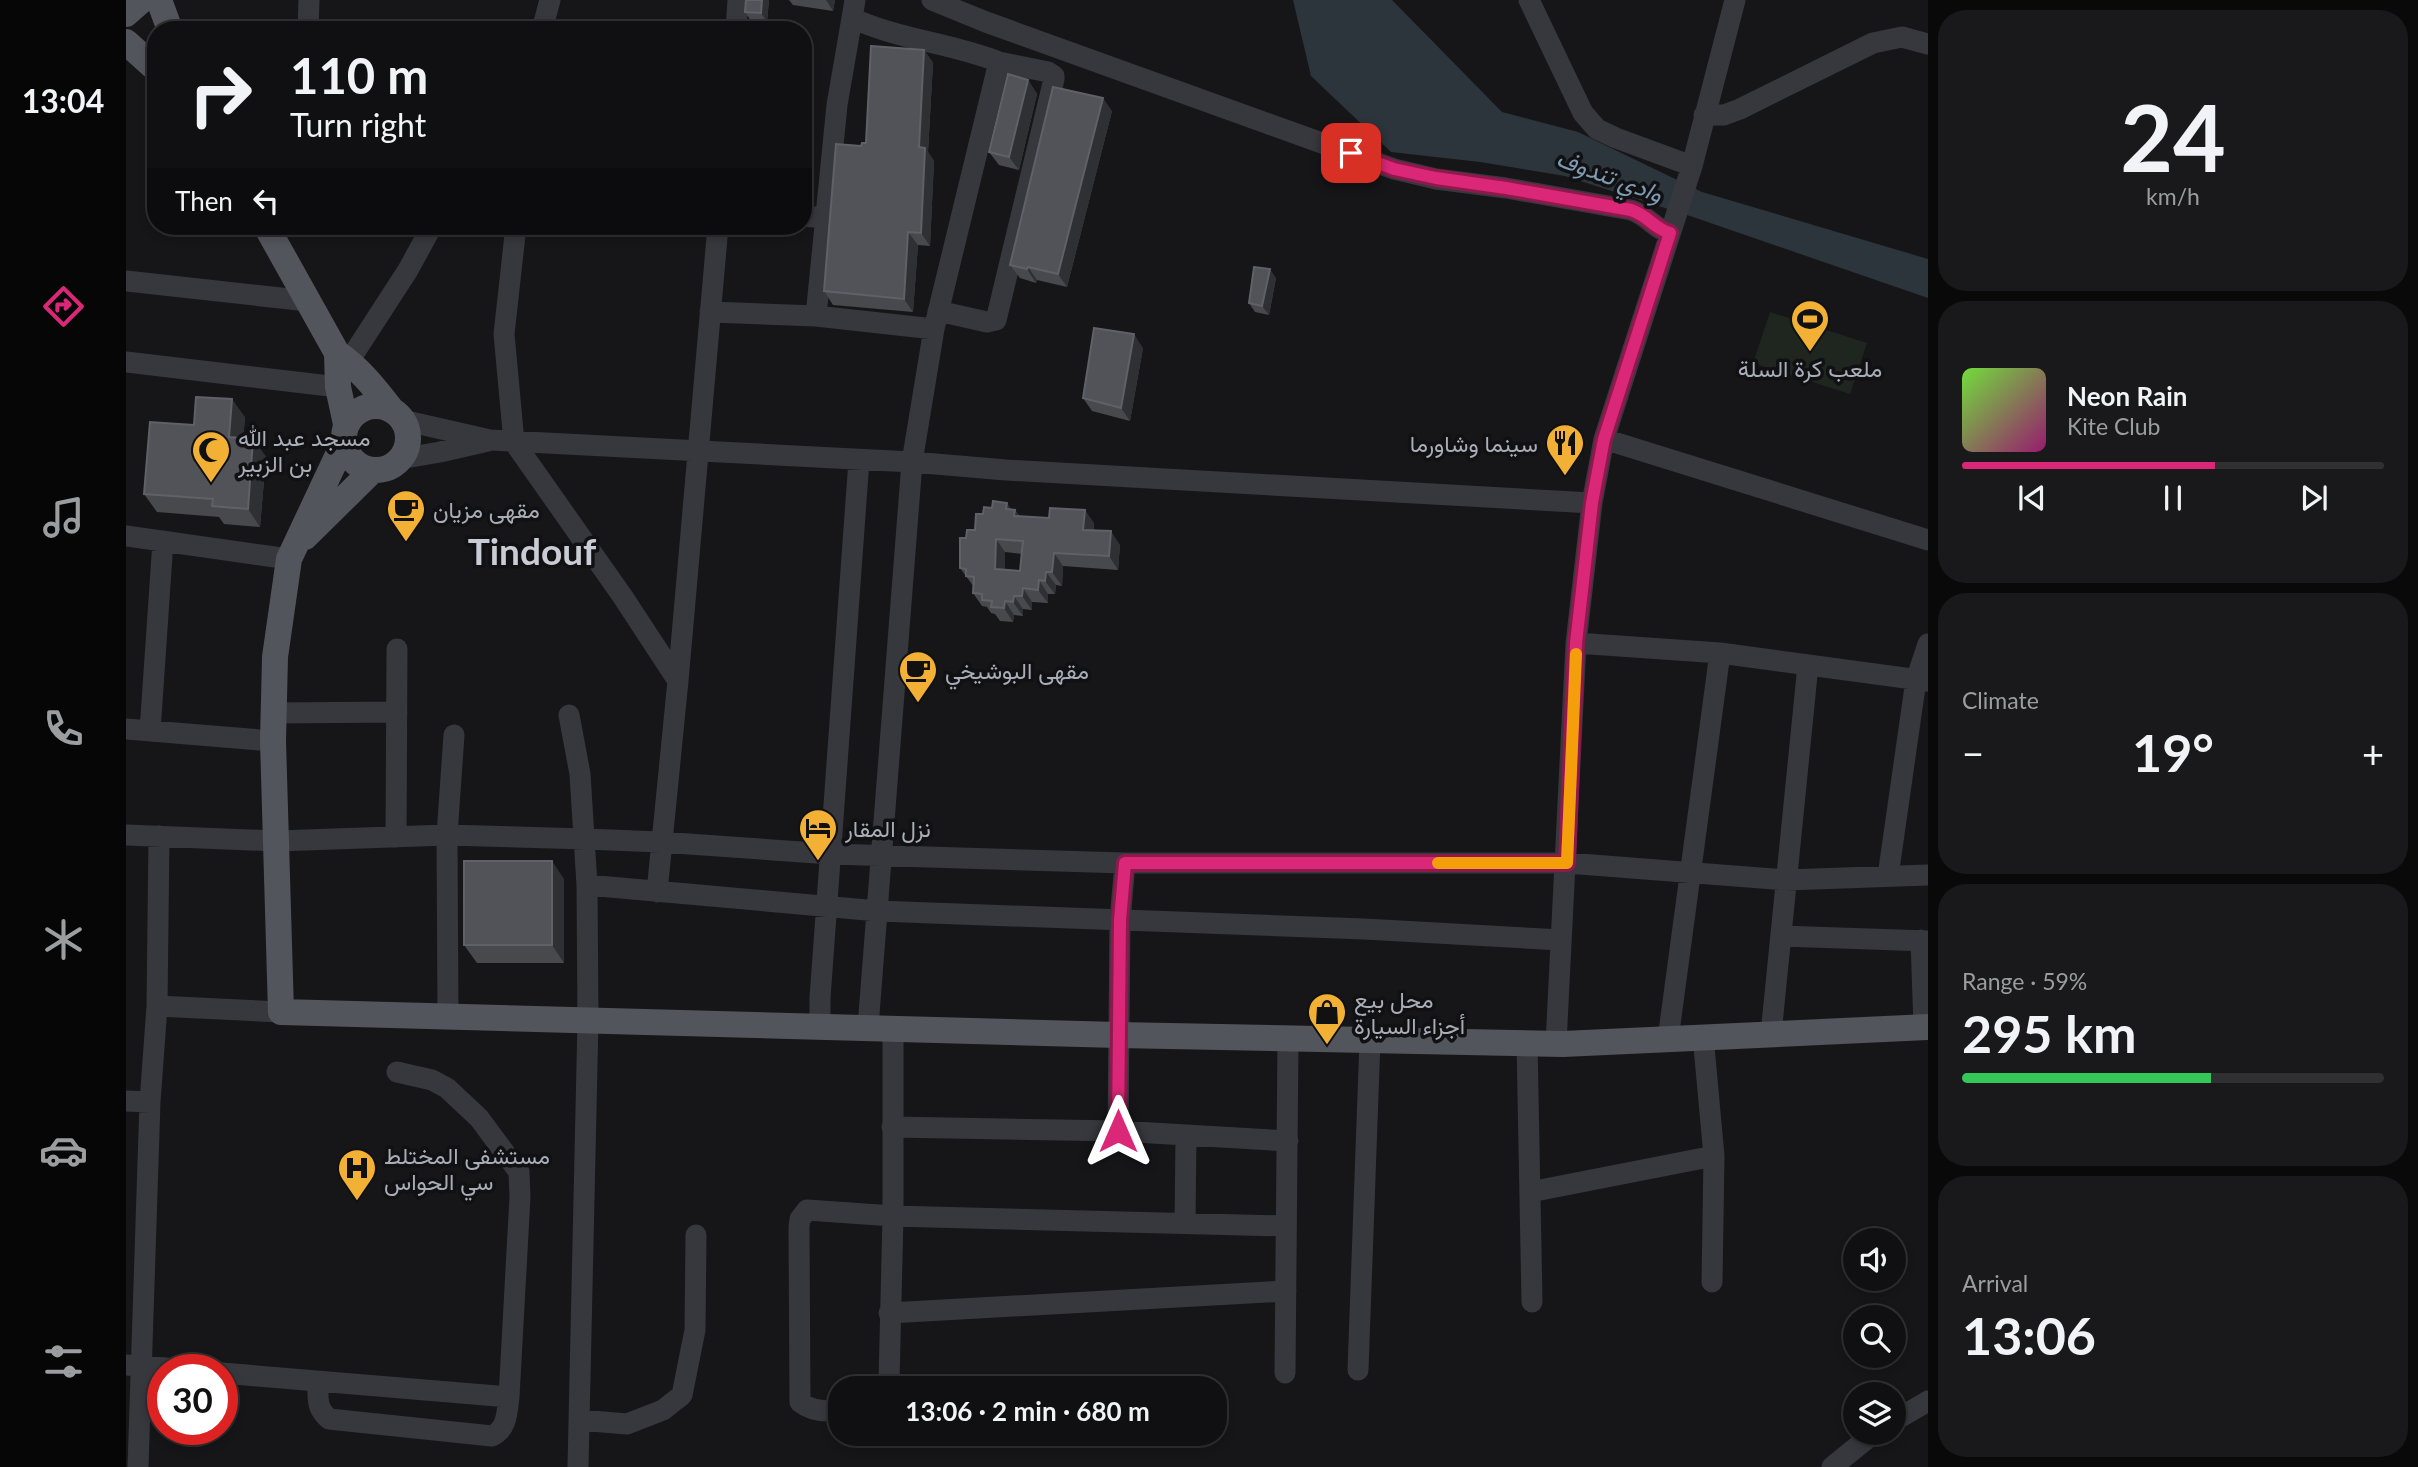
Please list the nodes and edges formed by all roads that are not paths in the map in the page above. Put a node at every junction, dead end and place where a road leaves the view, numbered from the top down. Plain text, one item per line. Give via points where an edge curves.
1 (142, 0) edge
2 (159, 0) edge
3 (309, 0) edge
4 (550, 0) edge
5 (738, 0) edge
6 (932, 0) edge
7 (1530, 0) edge
8 (1735, 0) edge
9 (853, 9) edge
10 (126, 14) edge
11 (167, 21) edge
12 (308, 21) edge
13 (544, 21) edge
14 (737, 21) edge
15 (126, 42) edge
16 (1928, 44) edge
17 (147, 61) edge
18 (999, 62) junction
19 (1704, 116) junction
20 (1692, 166) junction
21 (814, 217) edge
22 (1670, 233) junction
23 (271, 235) edge
24 (427, 235) edge
25 (515, 235) edge
26 (717, 235) edge
27 (126, 281) edge
28 (307, 301) junction
29 (710, 312) junction
30 (816, 316) junction
31 (936, 320) junction
32 (343, 357) junction
33 (126, 362) edge
34 (338, 387) junction
35 (396, 414) junction
36 (345, 433) junction
37 (1604, 439) junction
38 (490, 440) junction
39 (514, 442) junction
40 (698, 452) junction
41 (400, 459) junction
42 (859, 460) junction
43 (912, 462) junction
44 (373, 470) junction
45 (1592, 503) junction
46 (126, 536) edge
47 (1928, 540) edge
48 (163, 541) junction
49 (292, 553) junction
50 (1576, 643) junction
51 (1928, 644) edge
52 (397, 649) dead end
53 (1720, 653) junction
54 (1808, 665) junction
55 (1922, 680) edge
56 (678, 681) junction
57 (397, 712) junction
58 (274, 713) junction
59 (569, 715) dead end
60 (126, 729) edge
61 (150, 731) junction
62 (454, 735) dead end
63 (273, 741) junction
64 (126, 835) edge
65 (447, 835) junction
66 (159, 836) junction
67 (396, 837) junction
68 (586, 839) junction
69 (277, 841) junction
70 (660, 842) junction
71 (830, 854) junction
72 (882, 856) junction
73 (1125, 863) junction
74 (1567, 863) junction
75 (1689, 872) junction
76 (1928, 875) edge
77 (1888, 876) junction
78 (1786, 880) junction
79 (587, 885) junction
80 (657, 892) junction
81 (827, 907) junction
82 (878, 911) junction
83 (1120, 920) junction
84 (1780, 936) junction
85 (1561, 940) junction
86 (1924, 940) edge
87 (157, 1006) junction
88 (281, 1012) junction
89 (448, 1017) junction
90 (588, 1020) junction
91 (820, 1027) junction
92 (1926, 1027) edge
93 (881, 1028) junction
94 (1771, 1034) junction
95 (1118, 1035) junction
96 (1703, 1037) junction
97 (1288, 1038) junction
98 (1668, 1039) junction
99 (1370, 1040) junction
100 (1527, 1043) junction
101 (1556, 1044) junction
102 (397, 1072) dead end
103 (126, 1101) edge
104 (150, 1102) junction
105 (892, 1127) junction
106 (1118, 1131) junction
107 (1186, 1135) junction
108 (1288, 1141) junction
109 (1714, 1156) junction
110 (1530, 1192) junction
111 (892, 1216) junction
112 (1185, 1223) junction
113 (1286, 1226) junction
114 (696, 1235) dead end
115 (1712, 1282) dead end
116 (1286, 1291) junction
117 (1532, 1302) dead end
118 (890, 1313) junction
119 (134, 1365) edge
120 (1358, 1370) dead end
121 (1285, 1373) dead end
122 (238, 1374) edge
123 (889, 1376) edge
124 (318, 1382) junction
125 (509, 1398) junction
126 (1928, 1401) edge
127 (828, 1411) edge
128 (1906, 1415) edge
129 (579, 1420) junction
130 (1859, 1445) edge
131 (138, 1467) edge
132 (578, 1467) edge
133 (1832, 1467) edge

1 - 10 main road
2 - 11 main road
3 - 12 street
4 - 13 street
5 - 14 street
6 - 22 street via 1394,169 1631,210
7 - 20 street via 1583,113 1597,128
8 - 19 street
9 - 18 street via 876,29
9 - 21 street
15 - 17 main road
16 - 19 street via 1902,37 1872,43 1740,109
18 - 31 street
18 - 31 street via 1048,72 1054,79 998,312 996,320 987,322
19 - 20 street
20 - 22 street
21 - 30 street
22 - 37 street
23 - 28 main road
24 - 32 street via 408,270
25 - 39 street via 504,334
26 - 29 street
27 - 28 street
28 - 32 main road
29 - 30 street
29 - 40 street
30 - 31 street
31 - 43 street
32 - 34 main road
32 - 35 main road
33 - 34 street
34 - 36 main road
35 - 36 main road via 370,406 352,416
35 - 38 street
35 - 41 main road via 407,429 408,440
36 - 44 main road via 346,450 357,464
36 - 49 main road
37 - 45 street
37 - 47 street
38 - 39 street
38 - 41 street
39 - 40 street
39 - 56 street
40 - 42 street
40 - 56 street
41 - 44 main road
42 - 43 street
42 - 71 street
43 - 45 street
43 - 72 street
44 - 49 main road
45 - 50 street
46 - 48 street
48 - 49 street
48 - 61 street
49 - 58 main road via 275,657
50 - 53 street
50 - 74 street
51 - 55 street
52 - 57 street
53 - 54 street
53 - 75 street
54 - 55 street
54 - 78 street
55 - 77 street
56 - 70 street
57 - 58 street
57 - 67 street
58 - 63 main road
59 - 68 street
60 - 61 street
61 - 63 street
62 - 65 street
63 - 69 main road
64 - 66 street
65 - 67 street
65 - 68 street
65 - 89 street
66 - 69 street
66 - 87 street
67 - 69 street
68 - 70 street
68 - 79 street
69 - 88 main road
70 - 71 street
70 - 80 street
71 - 72 street
71 - 81 street
72 - 73 street
72 - 82 street
73 - 74 street
73 - 83 street
74 - 75 street
74 - 85 street
75 - 78 street
75 - 98 street
76 - 77 street
77 - 78 street
78 - 84 street
79 - 80 street
79 - 90 street
80 - 81 street
81 - 82 street
81 - 91 street
82 - 83 street
82 - 93 street
83 - 85 street
83 - 95 street
84 - 86 street
84 - 94 street
85 - 101 street
86 - 92 street
87 - 88 street
87 - 104 street
88 - 89 main road
89 - 90 main road
90 - 91 main road
90 - 129 street
91 - 93 main road
92 - 94 main road
93 - 95 main road
93 - 105 street
94 - 96 main road
95 - 97 main road
95 - 106 street
96 - 98 main road
96 - 109 street
97 - 99 main road
97 - 108 street
98 - 101 main road
99 - 100 main road
99 - 120 street
100 - 101 main road
100 - 110 street
102 - 125 street via 447,1088 479,1118 519,1172
103 - 104 street
104 - 119 street
105 - 106 street
105 - 111 street
106 - 107 street
107 - 108 street
107 - 112 street
108 - 113 street
109 - 110 street
109 - 115 street
110 - 117 street
111 - 112 street
111 - 118 street
111 - 127 street via 807,1210 800,1219 800,1402 807,1408
112 - 113 street
113 - 116 street
114 - 129 street via 695,1330 682,1395 663,1410 627,1424
116 - 118 street
116 - 121 street
118 - 123 street
119 - 131 street
122 - 124 street
124 - 125 street
124 - 125 street via 318,1405 329,1419 492,1436 503,1428
126 - 128 street
129 - 132 street
130 - 133 street

